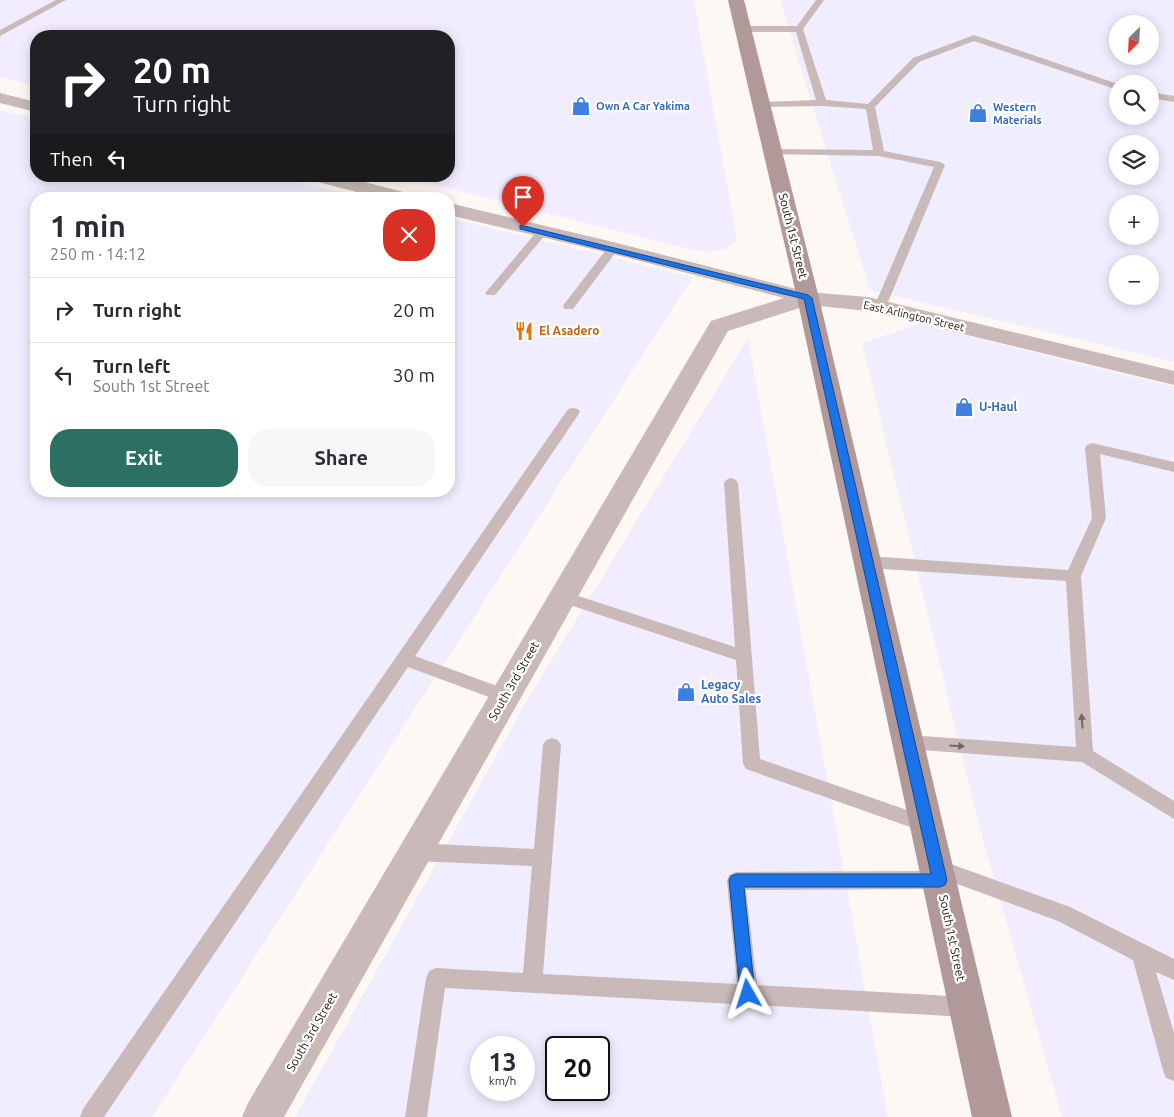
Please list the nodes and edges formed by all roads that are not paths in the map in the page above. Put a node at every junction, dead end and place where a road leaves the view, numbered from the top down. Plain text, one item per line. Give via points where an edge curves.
1 (62, 0) edge
2 (736, 0) edge
3 (820, 0) edge
4 (799, 28) junction
5 (742, 29) junction
6 (0, 33) edge
7 (1109, 84) edge
8 (1159, 96) edge
9 (0, 98) edge
10 (1174, 99) edge
11 (822, 103) junction
12 (761, 104) junction
13 (30, 106) edge
14 (870, 107) junction
15 (773, 152) junction
16 (879, 153) junction
17 (340, 182) edge
18 (380, 192) edge
19 (455, 210) edge
20 (542, 232) junction
21 (613, 248) junction
22 (490, 293) dead end
23 (808, 298) junction
24 (569, 306) dead end
25 (880, 307) junction
26 (1174, 378) edge
27 (573, 412) dead end
28 (1174, 467) edge
29 (731, 483) dead end
30 (868, 562) junction
31 (1073, 576) junction
32 (563, 597) junction
33 (744, 656) junction
34 (404, 659) junction
35 (505, 696) junction
36 (908, 742) junction
37 (552, 745) dead end
38 (1085, 755) junction
39 (1174, 811) edge
40 (927, 825) junction
41 (415, 852) junction
42 (542, 858) junction
43 (938, 874) junction
44 (1141, 953) junction
45 (1174, 970) edge
46 (532, 983) junction
47 (748, 994) junction
48 (967, 1007) junction
49 (1174, 1070) edge
50 (91, 1117) edge
51 (262, 1117) edge
52 (416, 1117) edge
53 (992, 1117) edge

1 - 6 lane
2 - 5 main road, South 1st Street
3 - 4 lane
4 - 5 lane
4 - 11 lane
5 - 12 main road, South 1st Street
7 - 14 lane via 974,38 916,60
8 - 10 lane
9 - 13 street
11 - 12 lane
11 - 14 lane
12 - 15 main road, South 1st Street
14 - 16 lane
15 - 16 lane
15 - 23 main road, South 1st Street
16 - 25 lane via 940,165
17 - 18 street
19 - 20 street, East Arlington Street
20 - 21 street, East Arlington Street
20 - 22 lane
21 - 23 street, East Arlington Street
21 - 24 lane
23 - 25 street, East Arlington Street
23 - 30 main road, South 1st Street
23 - 32 street, South 3rd Street via 719,326
25 - 26 street, East Arlington Street
27 - 34 lane
28 - 31 lane via 1092,448 1099,518
29 - 33 lane
30 - 31 lane
30 - 36 main road, South 1st Street
38 -> 31 lane
32 - 33 lane
32 - 35 street, South 3rd Street
33 - 40 lane via 752,764
34 - 35 lane
34 - 50 lane
35 - 41 street, South 3rd Street
36 -> 38 lane
36 - 40 main road, South 1st Street
37 - 42 lane
38 - 39 lane
40 - 43 main road, South 1st Street
41 - 42 lane
41 - 51 street, South 3rd Street
42 - 46 lane
43 - 44 lane via 1063,914
43 - 47 lane via 736,880
43 - 48 main road, South 1st Street
44 - 45 lane
44 - 49 lane
46 - 47 lane
46 - 52 lane via 436,978
47 - 48 lane
48 - 53 main road, South 1st Street

